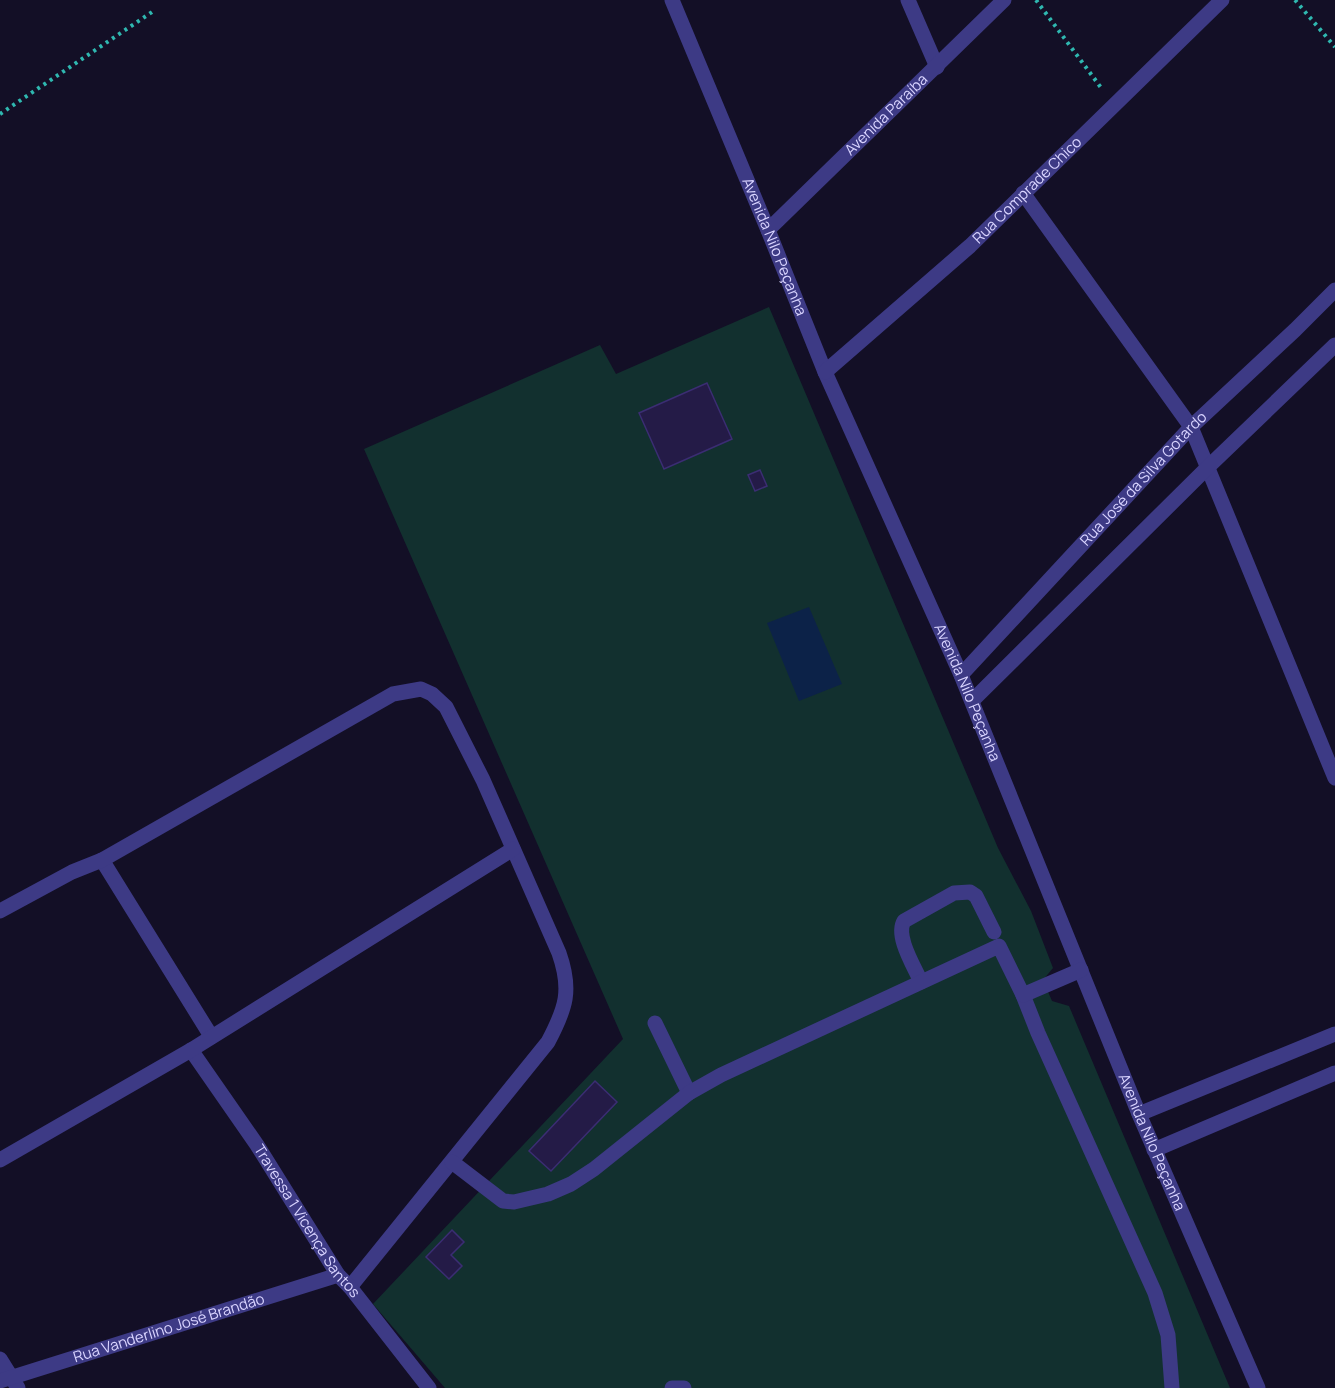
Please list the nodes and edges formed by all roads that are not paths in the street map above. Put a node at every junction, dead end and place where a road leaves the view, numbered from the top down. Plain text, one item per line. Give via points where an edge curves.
1 (672, 0) edge
2 (908, 0) edge
3 (1004, 0) edge
4 (1222, 0) edge
5 (937, 67) junction
6 (1023, 193) junction
7 (768, 230) junction
8 (1335, 290) edge
9 (1335, 345) edge
10 (825, 372) junction
11 (1191, 427) junction
12 (1207, 468) junction
13 (961, 675) junction
14 (972, 701) junction
15 (1335, 778) edge
16 (513, 849) junction
17 (102, 860) junction
18 (0, 911) edge
19 (994, 932) dead end
20 (1081, 970) junction
21 (921, 982) junction
22 (1023, 995) junction
23 (655, 1023) dead end
24 (1335, 1034) edge
25 (211, 1036) junction
26 (191, 1050) junction
27 (1335, 1072) edge
28 (690, 1093) junction
29 (1139, 1114) junction
30 (1154, 1150) junction
31 (0, 1160) edge
32 (452, 1162) junction
33 (338, 1275) junction
34 (350, 1287) junction
35 (0, 1359) edge
36 (10, 1382) edge
37 (429, 1388) edge
38 (672, 1388) edge
39 (684, 1388) edge
40 (1172, 1388) edge
41 (1258, 1388) edge

1 - 7 street, Avenida Nilo Peçanha
2 - 5 street
3 - 5 street, Avenida Paraíba
4 - 6 street, Rua Comprade Chico
5 - 7 street, Avenida Paraíba
6 - 10 street, Rua Comprade Chico via 970,246
6 - 11 street
7 - 10 street, Avenida Nilo Peçanha
8 - 11 street, Rua José da Silva Gotardo
9 - 12 street
10 - 13 street, Avenida Nilo Peçanha
11 - 12 street
11 - 13 street, Rua José da Silva Gotardo
12 - 14 street
12 - 15 street
13 - 14 street, Avenida Nilo Peçanha
14 - 20 street, Avenida Nilo Peçanha
16 - 17 street via 446,707 421,689 393,694
16 - 25 street
16 - 32 street via 565,970 566,996 562,1016 549,1042
17 - 18 street
17 - 25 street
19 - 21 street via 970,891 954,893 904,921 901,937
20 - 22 street
20 - 29 street, Avenida Nilo Peçanha
21 - 22 street via 999,946
21 - 28 street
22 - 40 street via 1155,1293 1168,1335
23 - 28 street
24 - 29 street
25 - 26 street
26 - 31 street
26 - 33 street, Travessa 1 Vicença Santos via 257,1145
27 - 30 street
28 - 32 street via 594,1169 548,1194 503,1201
29 - 30 street, Avenida Nilo Peçanha
30 - 41 street, Avenida Nilo Peçanha
32 - 34 street
33 - 34 street, Travessa 1 Vicença Santos
33 - 36 street, Rua Vanderlino José Brandão
34 - 37 street, Travessa 1 Vicença Santos
35 - 36 street
38 - 39 street

